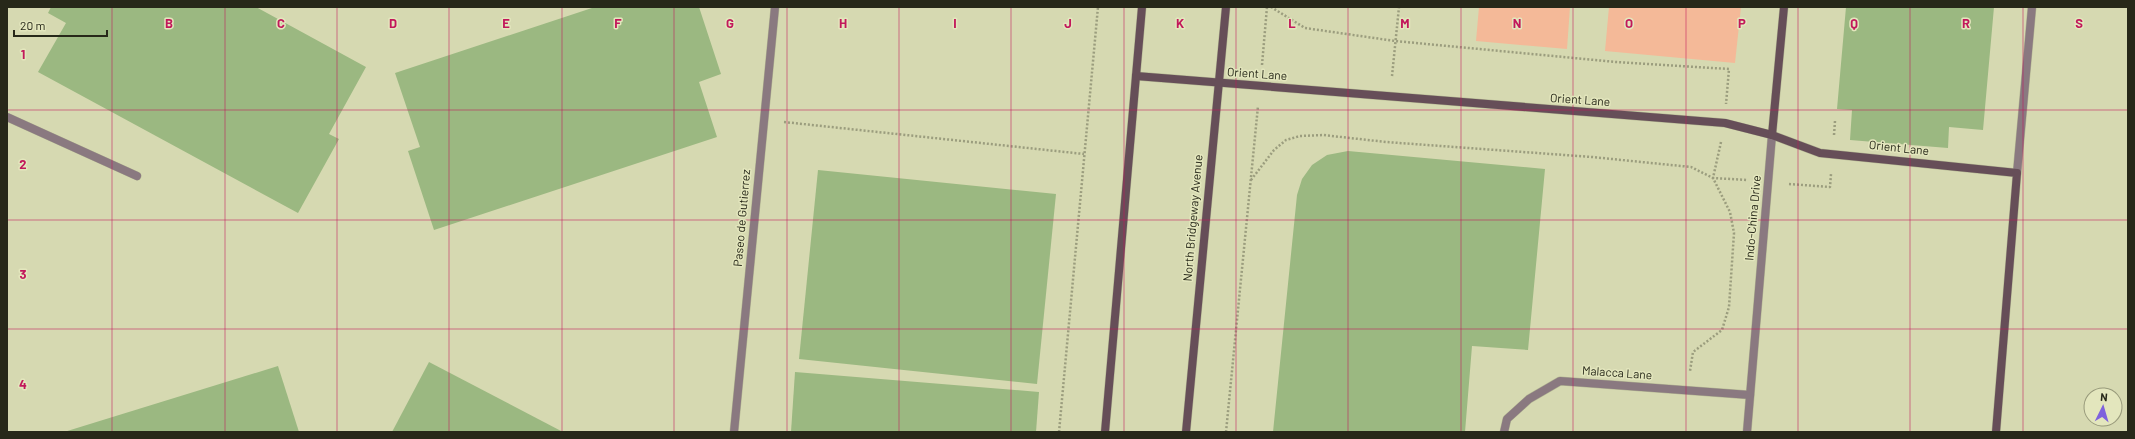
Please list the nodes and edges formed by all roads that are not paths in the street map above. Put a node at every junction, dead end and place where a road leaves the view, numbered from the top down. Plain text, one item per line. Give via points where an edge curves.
1 (775, 7) edge
2 (1142, 7) edge
3 (1226, 7) edge
4 (1784, 7) edge
5 (2032, 7) edge
6 (1136, 76) junction
7 (1218, 83) junction
8 (7, 117) edge
9 (1772, 135) junction
10 (2017, 173) junction
11 (137, 176) dead end
12 (1750, 395) junction
13 (734, 432) edge
14 (1106, 432) edge
15 (1186, 432) edge
16 (1504, 432) edge
17 (1747, 432) edge
18 (1996, 432) edge

1 - 13 street, Paseo de Gutierrez
2 - 6 main road
3 - 7 main road, North Bridgeway Avenue
4 - 9 main road, Indo-China Drive
5 - 10 street
6 - 7 main road, Orient Lane
6 - 14 main road
7 - 9 main road, Orient Lane via 1725,123
7 - 15 main road, North Bridgeway Avenue
8 - 11 street
9 - 10 main road, Orient Lane via 1820,153
9 - 12 street, Indo-China Drive
10 - 18 main road
12 - 16 street, Malacca Lane via 1560,381 1529,398 1508,419
12 - 17 street, Indo-China Drive

